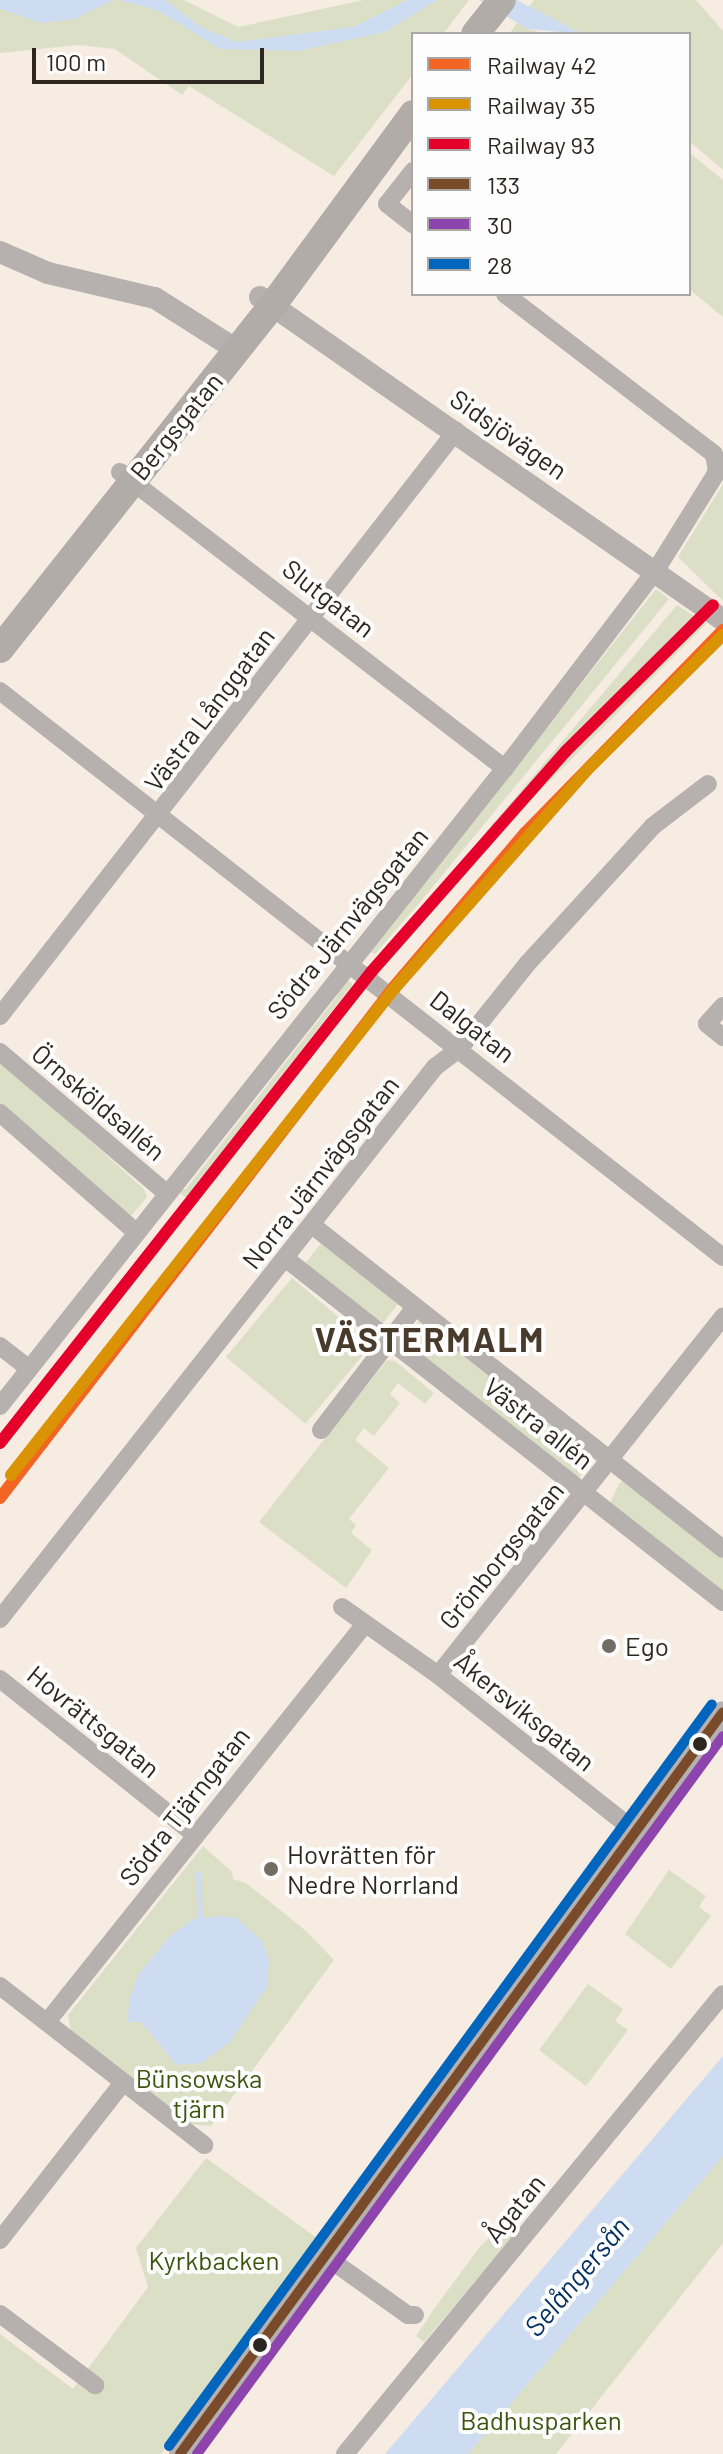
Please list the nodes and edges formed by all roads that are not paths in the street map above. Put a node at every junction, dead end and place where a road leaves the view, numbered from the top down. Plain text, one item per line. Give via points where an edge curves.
1 (502, 0) edge
2 (477, 32) edge
3 (411, 117) edge
4 (411, 174) edge
5 (411, 222) edge
6 (0, 252) edge
7 (508, 296) edge
8 (266, 301) junction
9 (231, 345) junction
10 (456, 431) junction
11 (126, 477) junction
12 (656, 570) junction
13 (312, 617) junction
14 (723, 620) edge
15 (0, 626) edge
16 (0, 649) edge
17 (0, 691) edge
18 (505, 768) junction
19 (708, 784) dead end
20 (162, 814) junction
21 (348, 963) junction
22 (723, 1006) edge
23 (0, 1016) edge
24 (723, 1037) edge
25 (459, 1049) junction
26 (0, 1052) edge
27 (0, 1113) edge
28 (165, 1192) junction
29 (312, 1225) junction
30 (135, 1231) junction
31 (723, 1257) edge
32 (285, 1258) junction
33 (415, 1307) junction
34 (723, 1317) edge
35 (392, 1338) junction
36 (0, 1346) edge
37 (29, 1369) junction
38 (0, 1406) edge
39 (321, 1430) dead end
40 (612, 1458) junction
41 (586, 1493) junction
42 (723, 1549) edge
43 (723, 1602) edge
44 (342, 1607) dead end
45 (0, 1619) edge
46 (365, 1624) junction
47 (438, 1675) junction
48 (0, 1679) edge
49 (723, 1712) edge
50 (636, 1832) junction
51 (194, 1834) junction
52 (0, 1986) edge
53 (723, 1994) edge
54 (47, 2022) junction
55 (122, 2084) junction
56 (204, 2145) dead end
57 (0, 2240) edge
58 (325, 2256) junction
59 (0, 2314) edge
60 (415, 2315) dead end
61 (95, 2385) dead end
62 (180, 2454) edge
63 (345, 2454) edge

1 - 2 highway
3 - 8 highway, Bergsgatan
4 - 5 street via 387,204
6 - 9 street via 48,273 155,298
7 - 12 street, Södra Järnvägsgatan via 719,463
8 - 9 highway, Bergsgatan
8 - 10 street, Sidsjövägen
9 - 11 highway, Bergsgatan
10 - 12 street, Sidsjövägen
10 - 13 street, Västra Långgatan
11 - 13 street, Slutgatan
11 - 15 highway, Bergsgatan
11 - 16 highway, Bergsgatan
12 - 14 street, Sidsjövägen
12 - 18 street, Södra Järnvägsgatan
13 - 18 street, Slutgatan
13 - 20 street, Västra Långgatan
17 - 20 street, Dalgatan
18 - 21 street, Södra Järnvägsgatan
19 - 25 street, Norra Järnvägsgatan via 653,826 528,963
20 - 21 street, Dalgatan
20 - 23 street, Västra Långgatan
21 - 25 street, Dalgatan
21 - 28 street, Södra Järnvägsgatan
22 - 24 street via 707,1024
25 - 29 street, Norra Järnvägsgatan via 435,1067
25 - 31 street, Dalgatan
26 - 28 street, Örnsköldsallén
27 - 30 street
28 - 30 street, Södra Järnvägsgatan
29 - 32 street, Norra Järnvägsgatan
29 - 33 street, Västra allén
30 - 37 street, Södra Järnvägsgatan
32 - 35 street, Västra allén
32 - 45 street, Norra Järnvägsgatan
33 - 35 street
33 - 40 street, Västra allén
34 - 40 street, Grönborgsgatan
35 - 39 street
35 - 41 street, Västra allén
36 - 37 street
37 - 38 street, Södra Järnvägsgatan
40 - 41 street, Grönborgsgatan
40 - 42 street, Västra allén
41 - 43 street, Västra allén
41 - 47 street, Grönborgsgatan
44 - 46 street, Åkersviksgatan
46 - 47 street, Åkersviksgatan
46 - 51 street, Södra Tjärngatan
47 - 50 street, Åkersviksgatan
48 - 51 street, Hovrättsgatan
49 - 50 street
50 - 58 street
51 - 54 street, Södra Tjärngatan
52 - 54 street
53 - 63 street, Ågatan
54 - 55 street
55 - 56 street
55 - 57 street
58 - 60 street
58 - 62 street
59 - 61 street

